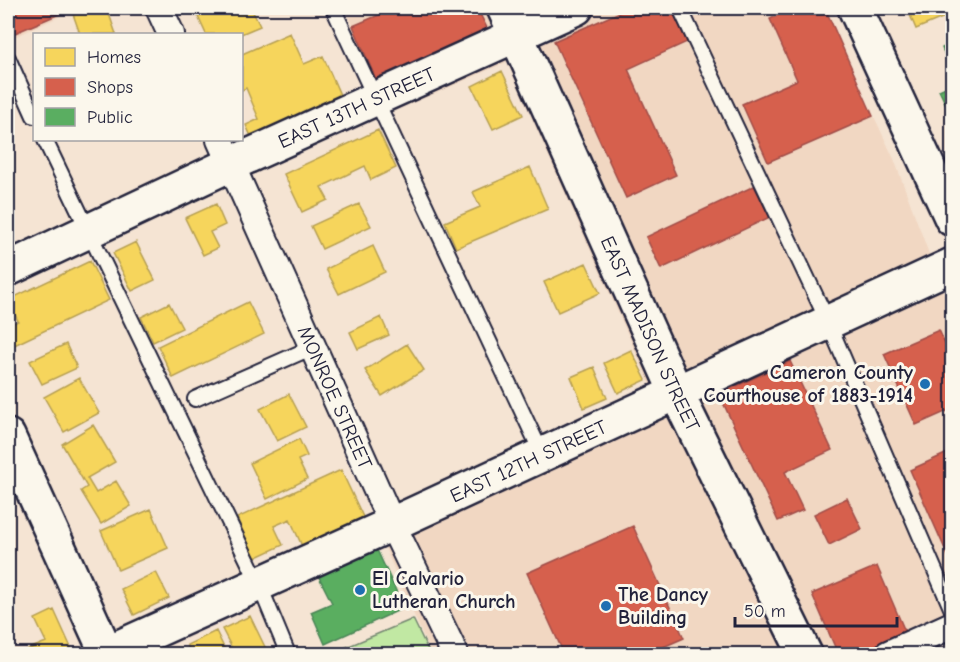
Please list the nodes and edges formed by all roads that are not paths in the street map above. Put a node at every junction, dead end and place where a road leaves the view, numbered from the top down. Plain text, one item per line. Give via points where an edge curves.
1 (159, 8) edge
2 (333, 8) edge
3 (576, 8) edge
4 (680, 8) edge
5 (855, 8) edge
6 (510, 22) edge
7 (171, 33) edge
8 (8, 58) edge
9 (377, 99) junction
10 (33, 114) edge
11 (45, 141) edge
12 (225, 152) edge
13 (952, 219) edge
14 (88, 231) junction
15 (952, 265) edge
16 (8, 269) edge
17 (828, 322) junction
18 (313, 347) junction
19 (676, 392) junction
20 (195, 399) dead end
21 (8, 436) edge
22 (542, 454) junction
23 (392, 524) junction
24 (259, 584) junction
25 (952, 610) edge
26 (952, 625) edge
27 (106, 654) edge
28 (288, 654) edge
29 (455, 654) edge
30 (805, 654) edge
31 (888, 654) edge

1 - 7 street
2 - 9 lane
3 - 6 main road, EAST 13TH STREET
4 - 17 lane
5 - 13 main road
6 - 9 main road, EAST 13TH STREET
6 - 19 main road, EAST MADISON STREET
8 - 10 lane
9 - 12 main road, EAST 13TH STREET
9 - 22 lane
11 - 14 lane
12 - 14 main road, EAST 13TH STREET
12 - 18 street, MONROE STREET
14 - 16 main road, EAST 13TH STREET
14 - 24 lane
15 - 17 main road, EAST 12TH STREET
17 - 19 main road, EAST 12TH STREET
17 - 25 lane
18 - 20 lane
18 - 23 street, MONROE STREET
19 - 22 main road, EAST 12TH STREET
19 - 30 main road, EAST MADISON STREET
21 - 27 main road
22 - 23 main road, EAST 12TH STREET
23 - 24 main road, EAST 12TH STREET
23 - 29 street, MONROE STREET
24 - 27 main road, EAST 12TH STREET
24 - 28 lane
26 - 31 street

